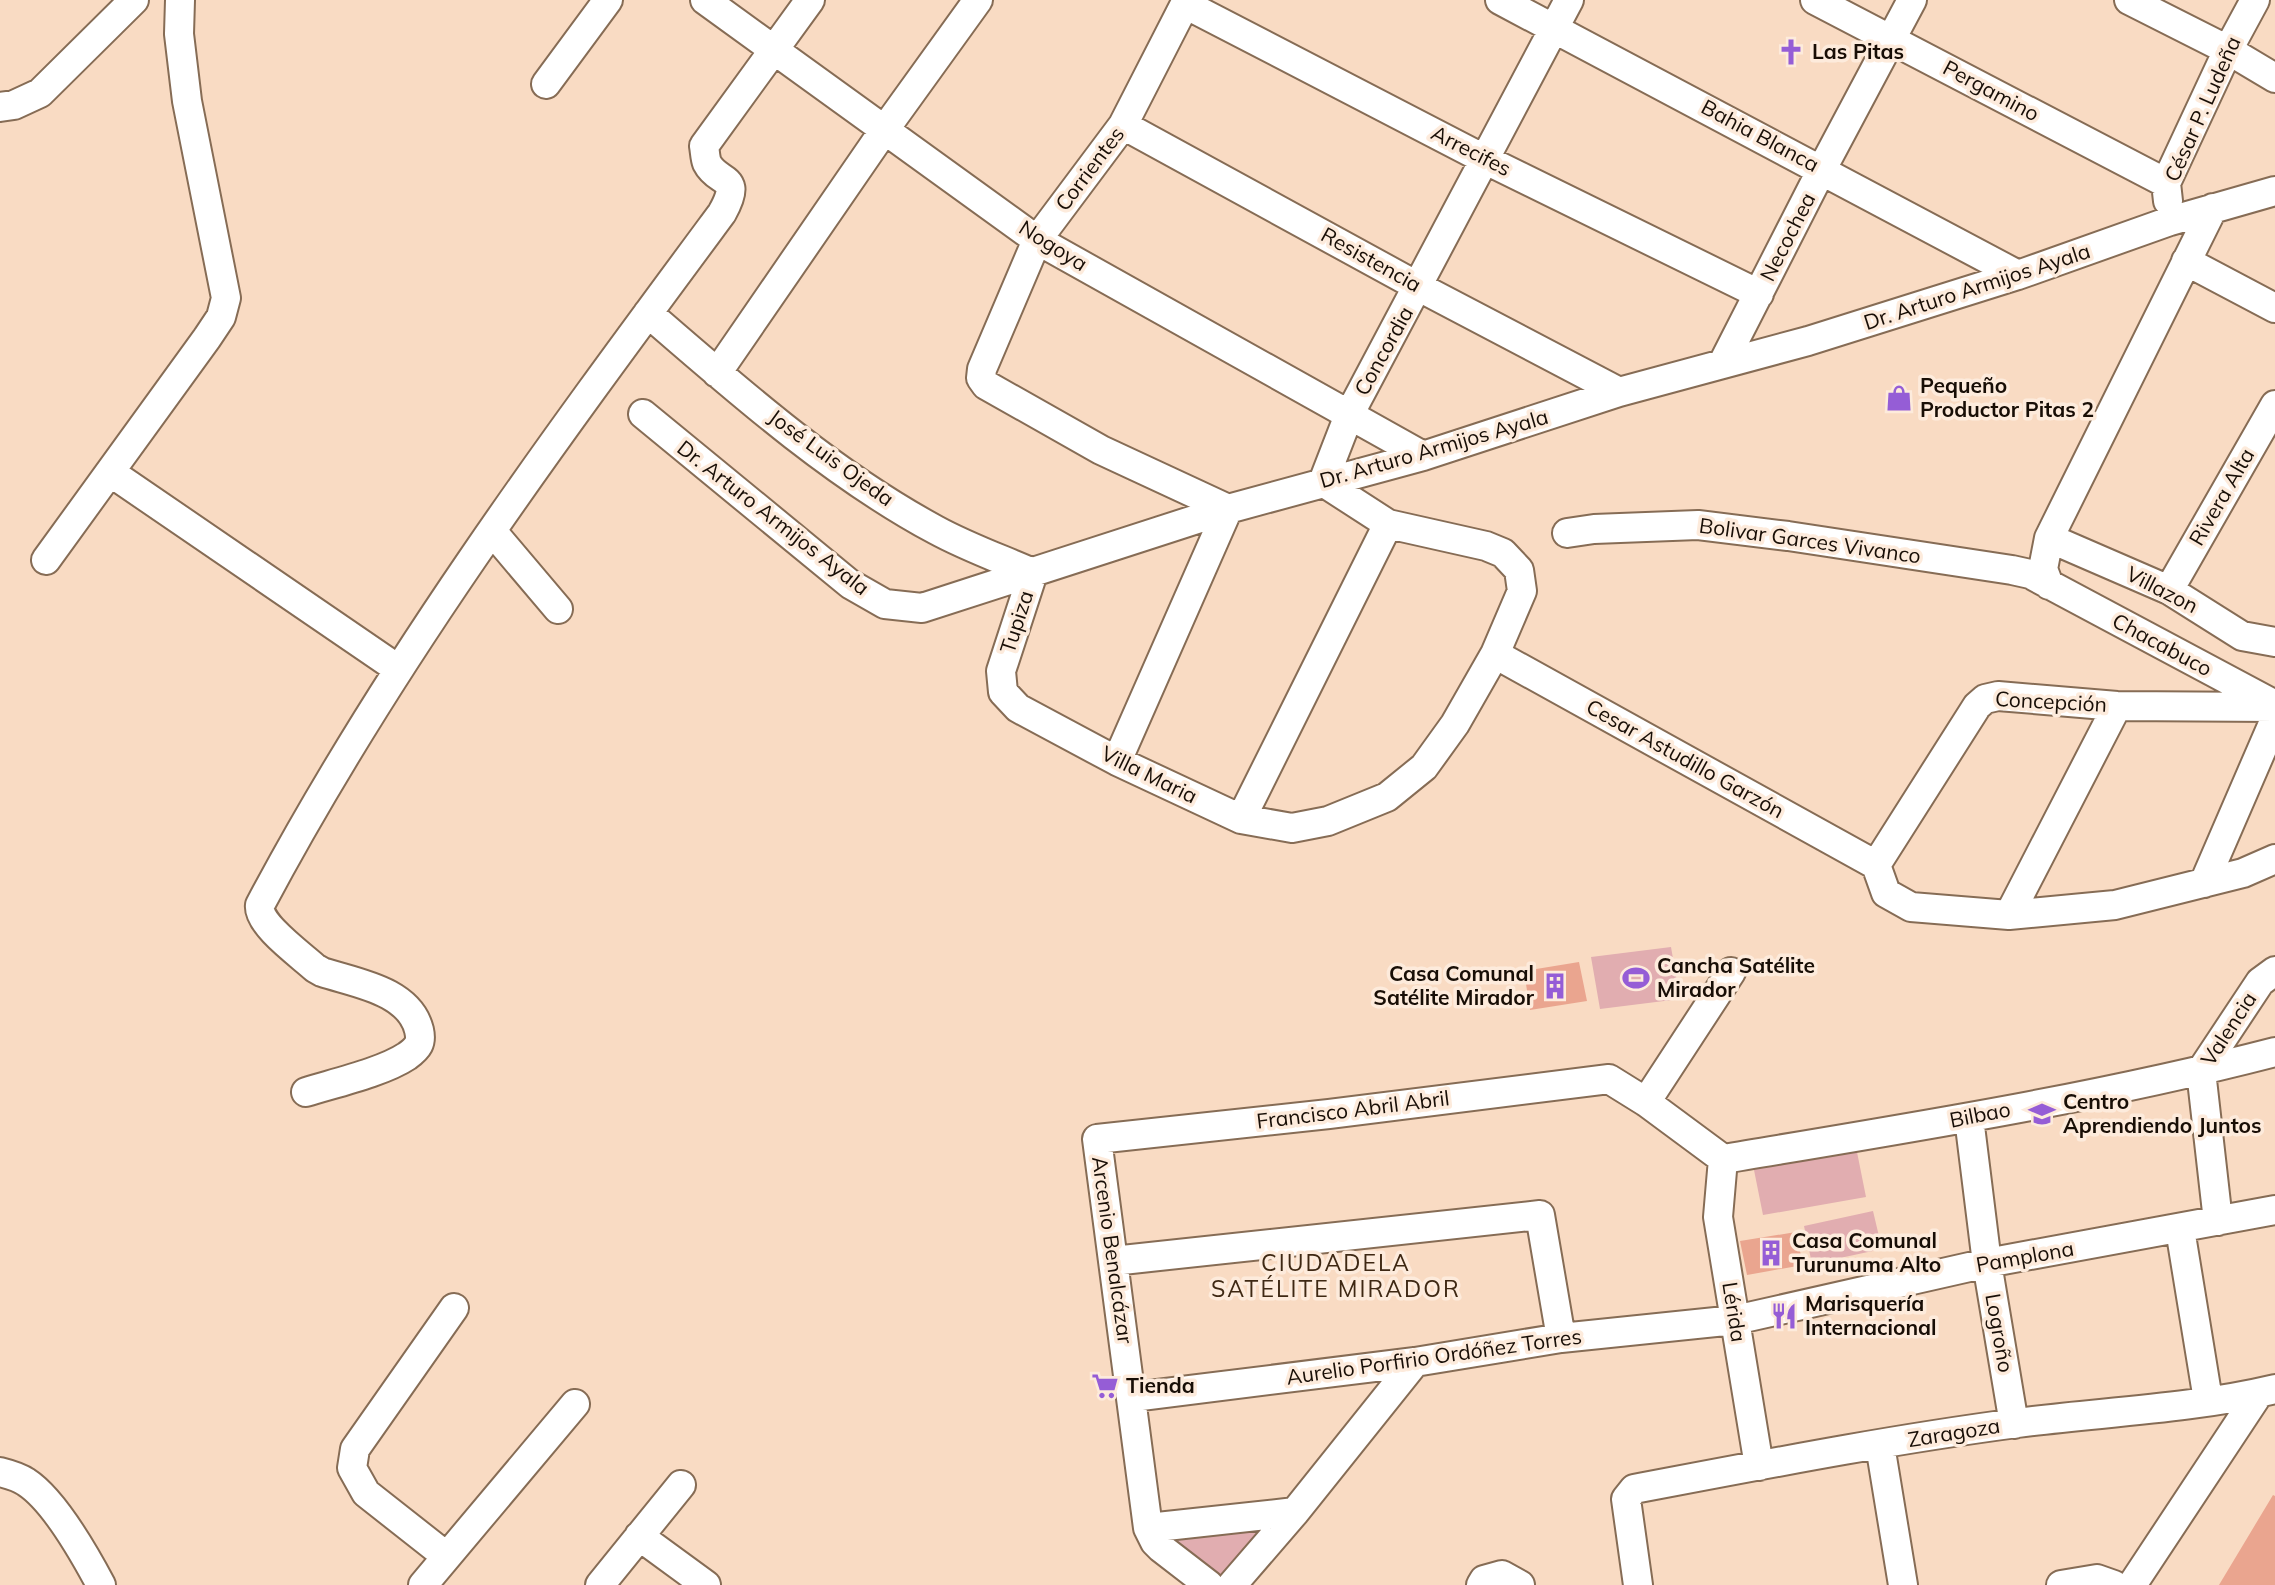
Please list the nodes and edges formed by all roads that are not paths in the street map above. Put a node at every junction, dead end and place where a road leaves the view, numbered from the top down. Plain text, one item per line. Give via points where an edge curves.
1 (134, 0) edge
2 (180, 0) edge
3 (608, 0) edge
4 (705, 0) edge
5 (810, 0) edge
6 (978, 0) edge
7 (1500, 0) edge
8 (1569, 0) edge
9 (1815, 0) edge
10 (1912, 0) edge
11 (2129, 0) edge
12 (2255, 0) edge
13 (1186, 2) edge
14 (1555, 29) junction
15 (1891, 39) junction
16 (773, 49) junction
17 (2228, 50) junction
18 (2275, 78) edge
19 (546, 84) dead end
20 (0, 107) edge
21 (1123, 125) junction
22 (885, 129) junction
23 (1486, 160) junction
24 (1822, 169) junction
25 (2166, 183) junction
26 (2275, 191) edge
27 (2213, 208) junction
28 (2170, 221) junction
29 (1037, 240) junction
30 (2186, 261) junction
31 (2018, 275) junction
32 (1419, 287) junction
33 (1759, 294) junction
34 (2275, 308) edge
35 (648, 313) junction
36 (1723, 363) junction
37 (717, 373) junction
38 (1619, 392) junction
39 (2275, 405) edge
40 (643, 414) dead end
41 (1349, 415) junction
42 (1423, 456) junction
43 (110, 472) junction
44 (1323, 482) junction
45 (1228, 509) junction
46 (1388, 524) junction
47 (492, 531) junction
48 (1567, 533) dead end
49 (2049, 537) junction
50 (47, 560) dead end
51 (1033, 573) junction
52 (2049, 585) junction
53 (2169, 590) junction
54 (558, 609) dead end
55 (2275, 642) edge
56 (1495, 653) junction
57 (398, 669) junction
58 (1001, 671) joint
59 (2117, 706) junction
60 (2275, 706) edge
61 (2275, 719) edge
62 (1116, 761) junction
63 (1241, 819) junction
64 (2275, 859) edge
65 (1875, 865) junction
66 (2204, 883) junction
67 (2009, 915) junction
68 (2275, 971) edge
69 (1731, 972) dead end
70 (2275, 1052) edge
71 (2201, 1071) junction
72 (306, 1092) dead end
73 (1646, 1102) junction
74 (1969, 1118) junction
75 (1097, 1139) joint
76 (1723, 1159) junction
77 (2275, 1210) edge
78 (2218, 1221) junction
79 (2180, 1229) junction
80 (1113, 1261) junction
81 (1987, 1263) junction
82 (454, 1308) dead end
83 (1735, 1320) junction
84 (1560, 1338) junction
85 (1415, 1362) junction
86 (2267, 1391) edge
87 (1133, 1397) junction
88 (2208, 1400) junction
89 (575, 1404) dead end
90 (2014, 1424) junction
91 (1880, 1445) junction
92 (1759, 1465) junction
93 (0, 1472) edge
94 (681, 1485) dead end
95 (1295, 1512) junction
96 (1149, 1528) junction
97 (639, 1536) junction
98 (446, 1556) junction
99 (101, 1585) edge
100 (423, 1585) edge
101 (600, 1585) edge
102 (706, 1585) edge
103 (1209, 1585) edge
104 (1232, 1585) edge
105 (1481, 1585) edge
106 (1520, 1585) edge
107 (1638, 1585) edge
108 (1903, 1585) edge
109 (2061, 1585) edge
110 (2114, 1585) edge
111 (2132, 1585) edge

1 - 20 street via 40,93
2 - 43 street via 187,101 226,298 221,317
3 - 19 street
4 - 16 street, Nogoya
5 - 16 street
6 - 22 street
7 - 14 street, Bahia Blanca
8 - 14 street, Concordia
9 - 15 street, Pergamino
10 - 15 street, Necochea
11 - 17 street
12 - 17 street, César P. Ludeña
13 - 21 street, Corrientes
13 - 23 street, Arrecifes
14 - 23 street, Concordia
14 - 24 street, Bahia Blanca
15 - 24 street, Necochea
15 - 25 street, Pergamino
16 - 22 street, Nogoya
16 - 35 street via 704,146 708,164 728,182 731,197
17 - 18 street
17 - 25 street, César P. Ludeña
21 - 29 street, Corrientes
21 - 32 street, Resistencia
22 - 29 street, Nogoya
22 - 37 street
23 - 32 street, Concordia
23 - 33 street, Arrecifes
24 - 31 street, Bahia Blanca
24 - 33 street, Necochea
25 - 28 street, César P. Ludeña
26 - 27 street, Dr. Arturo Armijos Ayala
27 - 28 street, Dr. Arturo Armijos Ayala
27 - 30 street
28 - 31 street, Dr. Arturo Armijos Ayala
29 - 41 street, Nogoya
29 - 45 street, Corrientes via 981,379 1101,450
30 - 34 street
30 - 49 street
31 - 36 street, Dr. Arturo Armijos Ayala
32 - 38 street, Resistencia
32 - 41 street, Concordia
33 - 36 street, Necochea
35 - 37 street, José Luis Ojeda
35 - 47 street
36 - 38 street, Dr. Arturo Armijos Ayala
37 - 51 street, José Luis Ojeda via 850,478 937,531
38 - 42 street, Dr. Arturo Armijos Ayala
39 - 53 street, Rivera Alta
40 - 51 street, Dr. Arturo Armijos Ayala via 850,584 885,604 922,608
41 - 42 street, Nogoya
41 - 44 street, Concordia
42 - 44 street, Dr. Arturo Armijos Ayala
43 - 50 street
43 - 57 street
44 - 45 street, Dr. Arturo Armijos Ayala
44 - 46 street
45 - 51 street, Dr. Arturo Armijos Ayala
45 - 62 street
46 - 56 street, Villa Maria via 1486,546 1503,553 1519,570 1522,591
46 - 63 street
47 - 54 street
47 - 57 street
48 - 52 street, Bolivar Garces Vivanco via 1698,525 2012,570
49 - 52 street via 2043,569
49 - 53 street, Villazon
51 - 58 street, Tupiza
52 - 60 street, Chacabuco
53 - 55 street, Villazon via 2242,636
56 - 63 street, Villa Maria via 1424,767 1387,797 1328,821 1292,828
56 - 65 street, Cesar Astudillo Garzón
57 - 72 street via 308,817 259,911 268,926 322,972 396,999 418,1025 421,1040 405,1057 383,1067
58 - 62 street, Villa Maria via 1003,692 1018,708
59 - 60 street, Concepción
59 - 65 street, Concepción via 1998,696 1985,699
59 - 67 street
61 - 66 street
62 - 63 street, Villa Maria
64 - 66 street
65 - 67 street via 1886,893 1911,907
66 - 67 street via 2115,905
68 - 71 street, Valencia via 2260,982
69 - 73 street
70 - 71 street, Bilbao
71 - 74 street, Bilbao
71 - 78 street, Valencia
73 - 75 street, Francisco Abril Abril via 1609,1079
73 - 76 street
74 - 76 street, Bilbao
74 - 81 street, Logroño
75 - 80 street, Arcenio Benalcázar
76 - 83 street, Lérida via 1718,1217
77 - 78 street, Pamplona
78 - 79 street, Pamplona
79 - 81 street, Pamplona
79 - 88 street
80 - 84 street via 1540,1215
80 - 87 street, Arcenio Benalcázar
81 - 83 street, Pamplona
81 - 90 street, Logroño
82 - 98 street via 355,1448 352,1468 366,1493
83 - 84 street, Aurelio Porfirio Ordóñez Torres
83 - 92 street, Lérida
84 - 85 street, Aurelio Porfirio Ordóñez Torres
85 - 87 street, Aurelio Porfirio Ordóñez Torres
85 - 95 street
86 - 88 street, Zaragoza
86 - 111 street
87 - 96 street, Arcenio Benalcázar
88 - 90 street, Zaragoza
89 - 98 street
90 - 91 street, Zaragoza
91 - 92 street, Zaragoza
91 - 108 street
92 - 107 street, Zaragoza via 1634,1489 1626,1499
93 - 99 street via 25,1481 41,1495
94 - 97 street
95 - 96 street
95 - 104 street
96 - 103 street via 1161,1548
97 - 101 street
97 - 102 street
98 - 100 street
105 - 106 street via 1503,1575
109 - 110 street via 2097,1579

